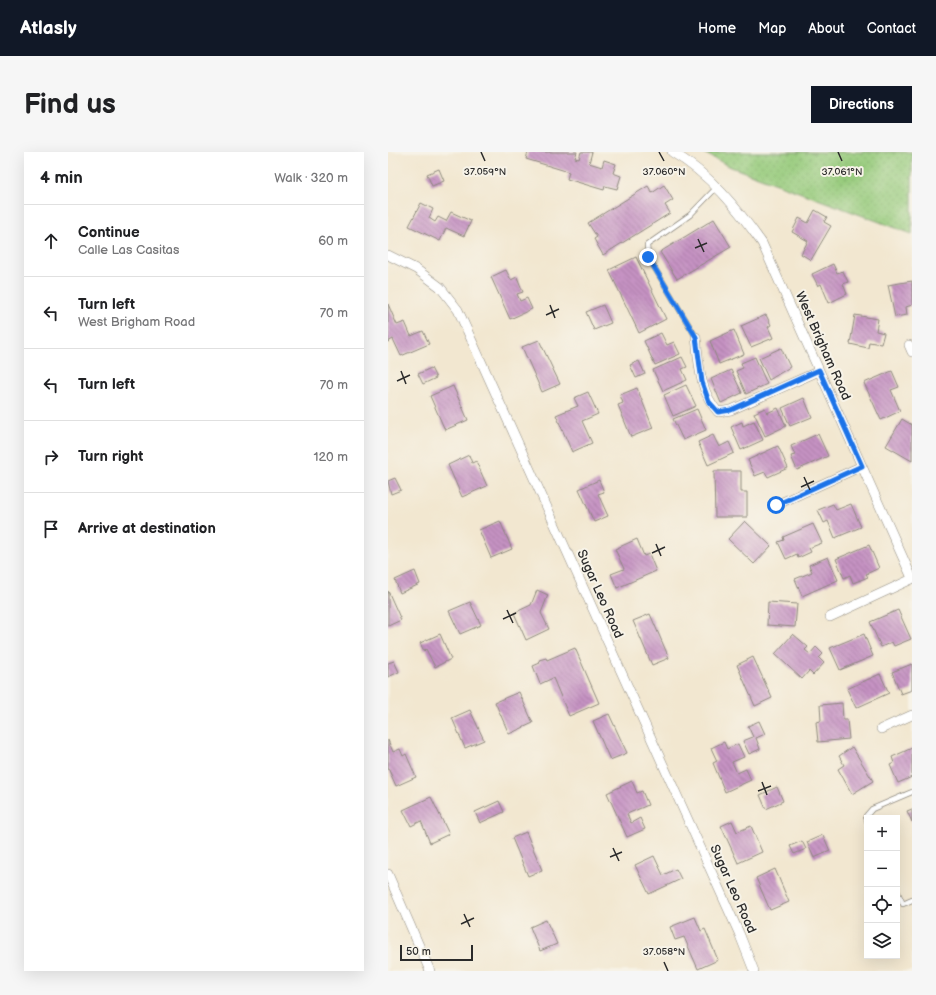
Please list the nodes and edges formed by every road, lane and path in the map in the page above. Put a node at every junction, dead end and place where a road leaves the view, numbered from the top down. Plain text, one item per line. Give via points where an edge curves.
1 (672, 152) edge
2 (717, 187) junction
3 (388, 255) edge
4 (696, 337) joint
5 (819, 370) junction
6 (862, 466) junction
7 (776, 505) dead end
8 (911, 575) edge
9 (830, 617) dead end
10 (912, 715) edge
11 (881, 729) dead end
12 (912, 792) edge
13 (905, 795) junction
14 (912, 798) edge
15 (867, 815) edge
16 (388, 874) edge
17 (900, 898) edge
18 (912, 900) edge
19 (430, 971) edge
20 (754, 971) edge

1 - 2 street, West Brigham Road via 689,162
2 - 4 lane via 690,215 647,245 648,257
2 - 5 street, West Brigham Road via 742,214 762,243
3 - 20 street, Sugar Leo Road via 416,269 440,287 458,310
4 - 5 street via 702,382 709,402 718,412 731,410
5 - 6 street, West Brigham Road
6 - 7 street
6 - 8 street, West Brigham Road
8 - 9 street
10 - 11 street
12 - 13 lane
13 - 14 lane
13 - 15 lane via 872,809
16 - 19 street
17 - 18 lane via 903,904

